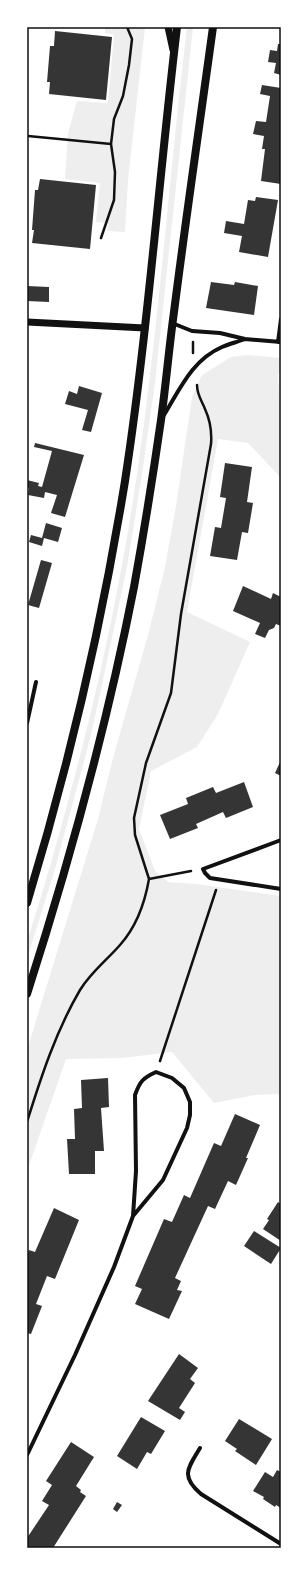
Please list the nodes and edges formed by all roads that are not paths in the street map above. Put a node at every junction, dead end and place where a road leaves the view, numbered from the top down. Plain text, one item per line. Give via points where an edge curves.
1 (168, 27) edge
2 (177, 27) edge
3 (213, 27) edge
4 (174, 54) junction
5 (281, 319) edge
6 (27, 322) edge
7 (172, 323) junction
8 (145, 328) junction
9 (245, 339) junction
10 (279, 342) edge
11 (161, 421) junction
12 (36, 682) dead end
13 (27, 723) edge
14 (281, 840) edge
15 (281, 889) edge
16 (27, 903) edge
17 (27, 994) edge
18 (133, 1216) junction
19 (200, 1448) dead end
20 (27, 1455) edge
21 (281, 1544) edge

1 - 4 street
2 - 4 main road
3 - 7 main road
4 - 8 main road
5 - 10 street
6 - 8 street
7 - 9 street via 192,331 220,333
7 - 11 main road
8 - 16 main road via 125,479 100,618 64,770
9 - 10 street
9 - 11 street via 222,347 195,366
11 - 17 main road via 134,586 108,707 52,918
12 - 13 street
14 - 15 street via 203,868 210,878
18 - 18 street via 136,1171 135,1094 146,1076 156,1072 172,1078 184,1088 190,1102 190,1115 187,1128 163,1180
18 - 20 street via 111,1274 72,1362
19 - 21 street via 188,1472 188,1480 194,1488

